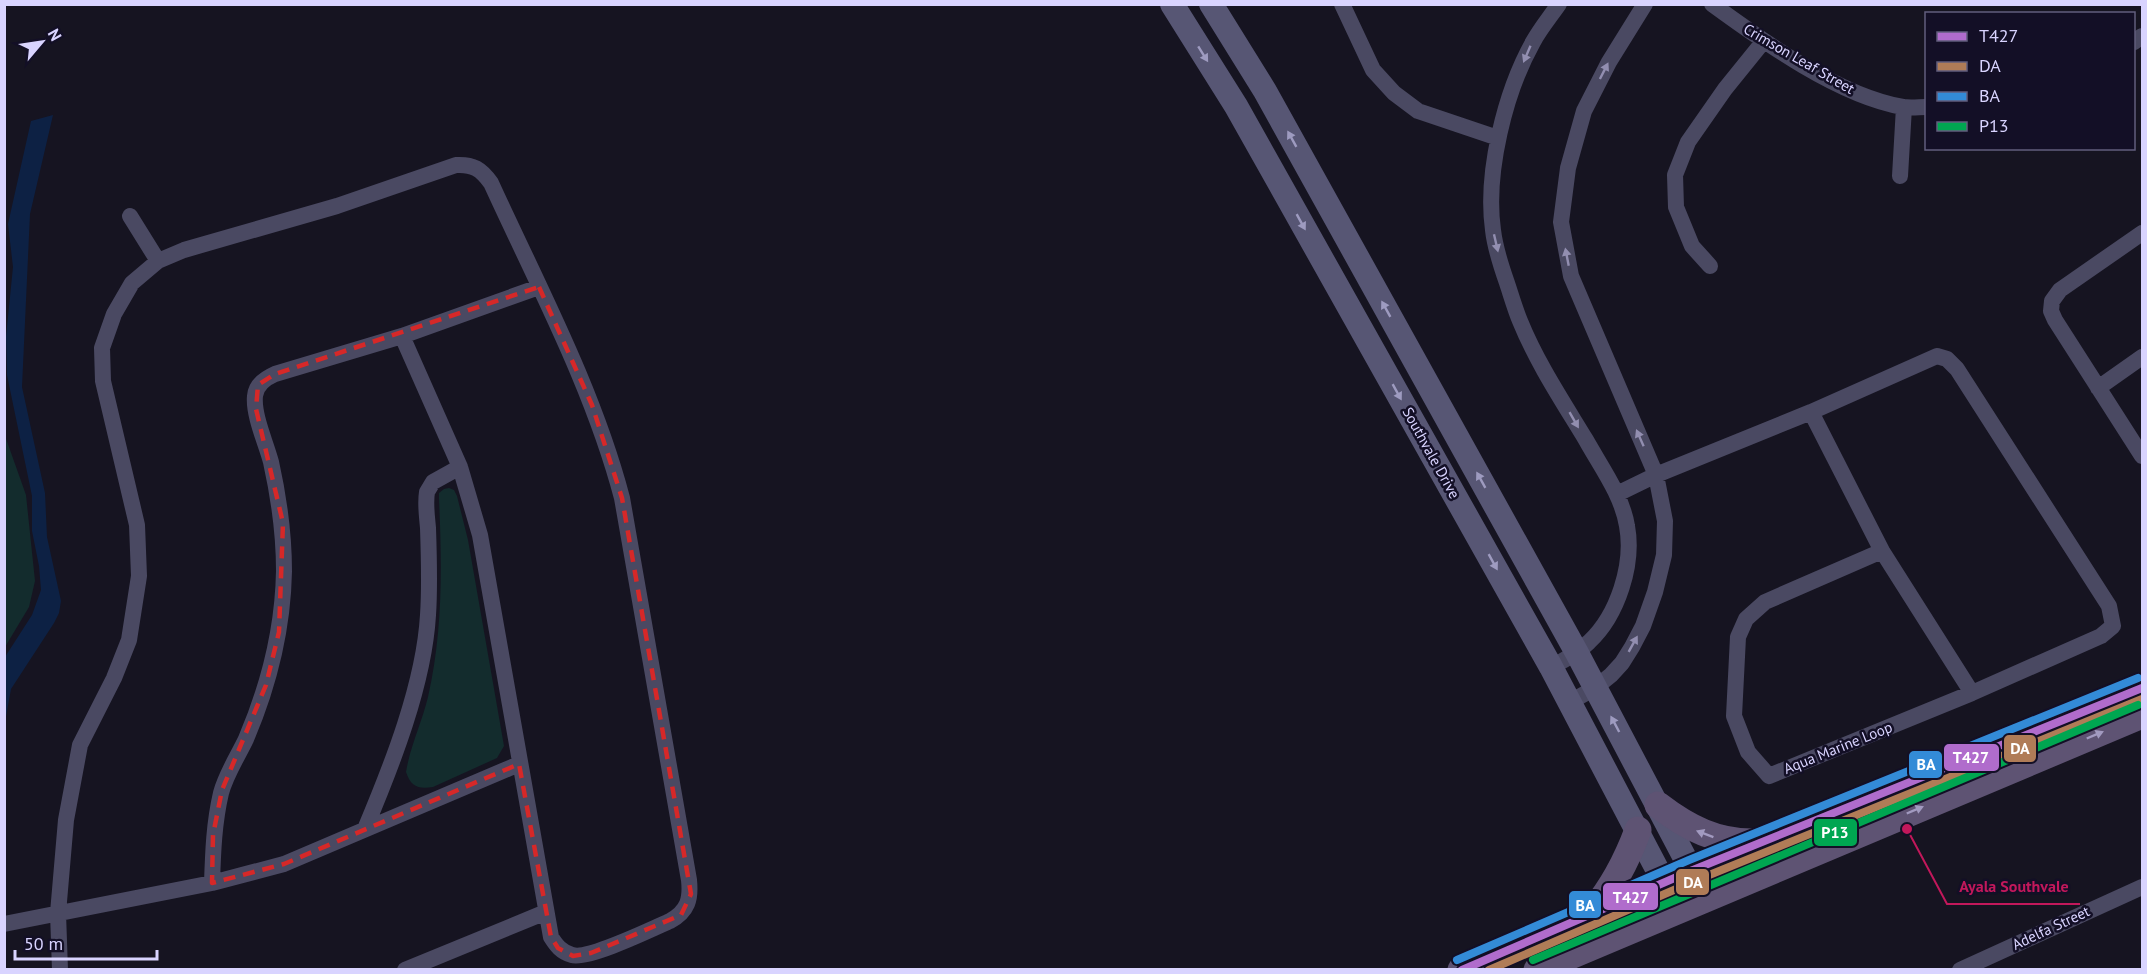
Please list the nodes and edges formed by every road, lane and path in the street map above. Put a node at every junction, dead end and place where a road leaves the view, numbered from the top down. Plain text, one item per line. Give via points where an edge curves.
1 (1172, 4) edge
2 (1211, 4) edge
3 (1342, 4) edge
4 (1559, 4) edge
5 (1645, 4) edge
6 (1712, 4) edge
7 (1763, 42) junction
8 (1904, 107) junction
9 (1925, 107) edge
10 (1498, 138) junction
11 (1900, 176) dead end
12 (130, 216) dead end
13 (2142, 233) edge
14 (158, 261) junction
15 (1710, 266) dead end
16 (539, 287) junction
17 (402, 336) junction
18 (2142, 357) edge
19 (2098, 388) junction
20 (1811, 412) junction
21 (2142, 456) edge
22 (460, 467) junction
23 (1656, 475) junction
24 (1617, 494) junction
25 (1882, 551) junction
26 (1577, 653) junction
27 (1551, 667) junction
28 (1595, 688) junction
29 (2142, 688) edge
30 (1972, 693) junction
31 (1570, 702) junction
32 (2142, 715) edge
33 (519, 764) junction
34 (1658, 804) junction
35 (365, 829) junction
36 (1638, 830) junction
37 (1760, 842) junction
38 (1693, 870) junction
39 (1665, 882) junction
40 (212, 883) junction
41 (2142, 887) edge
42 (1706, 898) junction
43 (1678, 909) junction
44 (546, 912) junction
45 (58, 913) junction
46 (1589, 915) junction
47 (4, 924) edge
48 (60, 969) edge
49 (405, 969) edge
50 (1461, 969) edge
51 (1536, 969) edge
52 (1960, 969) edge

1 -> 27 street, Southvale Drive via 1236,106
26 -> 2 street, Southvale Drive via 1265,91
3 - 10 street via 1373,70 1394,93 1418,111
4 -> 10 street via 1533,41
23 -> 5 street via 1571,276 1561,222 1568,168 1584,111
6 - 7 street, Crimson Leaf Street
7 - 8 street, Crimson Leaf Street via 1840,86
7 - 15 street via 1688,142 1675,175 1676,207 1692,246
8 - 9 street, Crimson Leaf Street
8 - 11 street
10 -> 24 street via 1491,197 1500,262 1520,321 1539,359
12 - 14 street
13 - 19 street via 2060,290 2052,301 2055,320
14 - 16 street via 466,164 475,166 491,183
14 - 45 street via 132,283 114,314 102,348 103,381 137,525 139,576 129,640 80,745 66,820
16 - 17 street
16 - 44 street via 592,405 622,498 691,894 681,915 670,921 591,953 573,956 558,948 551,937
17 - 22 street
17 - 40 street via 275,374 258,385 256,409 283,523 279,632 266,685 222,790 213,835
18 - 19 street
19 - 21 street
20 - 23 street
20 - 25 street
20 - 30 street via 1937,356 1947,358 2109,606 2113,626 2101,636
22 - 33 street via 480,535
22 - 35 street via 433,482 427,492 430,579 424,647 394,758
23 - 24 street
28 -> 23 street via 1622,663 1643,626 1655,592 1664,555 1665,521
24 - 26 street via 1627,524 1630,551 1623,582 1605,622
25 - 30 street
25 - 30 street, Aqua Marine Loop via 1766,602 1746,619 1738,637 1734,716 1748,752 1769,776
26 - 27 street
26 - 28 street, Southvale Drive
27 - 31 street, Southvale Drive
28 - 31 street
34 -> 28 street, Southvale Drive
29 - 37 main road
31 - 36 street, Southvale Drive
42 -> 32 main road
33 - 35 street
33 - 44 street
37 -> 34 main road via 1723,840 1705,834 1688,827
34 - 38 street, Southvale Drive
35 - 40 street via 284,864
36 - 39 street, Southvale Drive
36 - 46 main road via 1614,884
37 - 38 main road
38 - 39 main road
38 - 42 street, Southvale Drive
39 - 43 street, Southvale Drive
39 - 46 main road
40 - 45 street
41 - 52 street, Adelfa Street
42 - 43 main road
43 - 51 main road
44 - 49 street
45 - 47 street
45 - 48 street
46 - 50 main road

